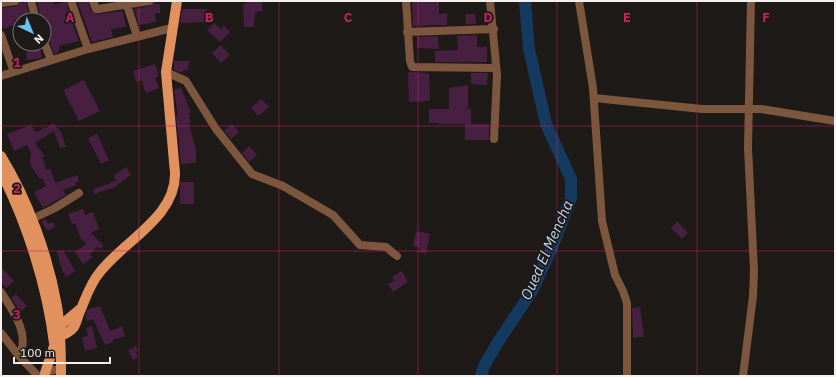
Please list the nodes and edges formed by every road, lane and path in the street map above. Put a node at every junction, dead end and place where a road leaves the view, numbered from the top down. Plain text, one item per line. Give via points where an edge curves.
1 (15, 1) edge
2 (31, 1) edge
3 (71, 1) edge
4 (93, 1) edge
5 (149, 1) edge
6 (177, 1) edge
7 (406, 1) edge
8 (490, 1) edge
9 (579, 1) edge
10 (751, 1) edge
11 (126, 3) edge
12 (1, 4) edge
13 (34, 12) edge
14 (172, 28) junction
15 (494, 29) junction
16 (407, 32) junction
17 (1, 35) edge
18 (137, 36) junction
19 (88, 49) junction
20 (48, 52) edge
21 (51, 60) junction
22 (496, 68) junction
23 (14, 72) junction
24 (166, 72) junction
25 (1, 76) edge
26 (594, 98) junction
27 (748, 108) junction
28 (835, 121) edge
29 (494, 139) dead end
30 (1, 156) edge
31 (1, 172) edge
32 (79, 192) dead end
33 (28, 221) junction
34 (397, 256) dead end
35 (1, 292) edge
36 (57, 306) junction
37 (79, 310) junction
38 (74, 327) junction
39 (1, 333) edge
40 (56, 335) junction
41 (19, 356) junction
42 (52, 372) edge
43 (627, 376) edge
44 (743, 376) edge

1 - 12 street
2 - 13 street
3 - 19 street
4 - 11 street via 96,9
5 - 11 street
6 - 14 main road
7 - 16 street
8 - 15 street
9 - 26 street
10 - 27 street
11 - 18 street
14 - 18 street
14 - 24 main road
15 - 16 street
15 - 22 street
16 - 22 street via 410,64 414,68
17 - 23 street
18 - 19 street
19 - 21 street
20 - 21 street
21 - 23 street
22 - 29 street
23 - 25 street
24 - 34 street via 186,80 212,122 252,174 283,186 333,216 360,245 382,246
24 - 37 main road via 175,162 174,190 164,210 99,273
26 - 27 street via 702,109
26 - 43 street via 602,221 616,275 627,303
27 - 28 street
27 - 44 street via 754,271
30 - 33 main road via 26,204
31 - 33 main road
32 - 33 street via 55,208
33 - 36 main road
33 - 40 main road
35 - 41 street via 20,326 22,348
36 - 37 main road via 66,311
36 - 40 main road
37 - 38 main road
37 - 40 main road
38 - 40 main road
38 - 42 main road
39 - 41 street
40 - 42 main road
40 - 42 main road
41 - 42 street

